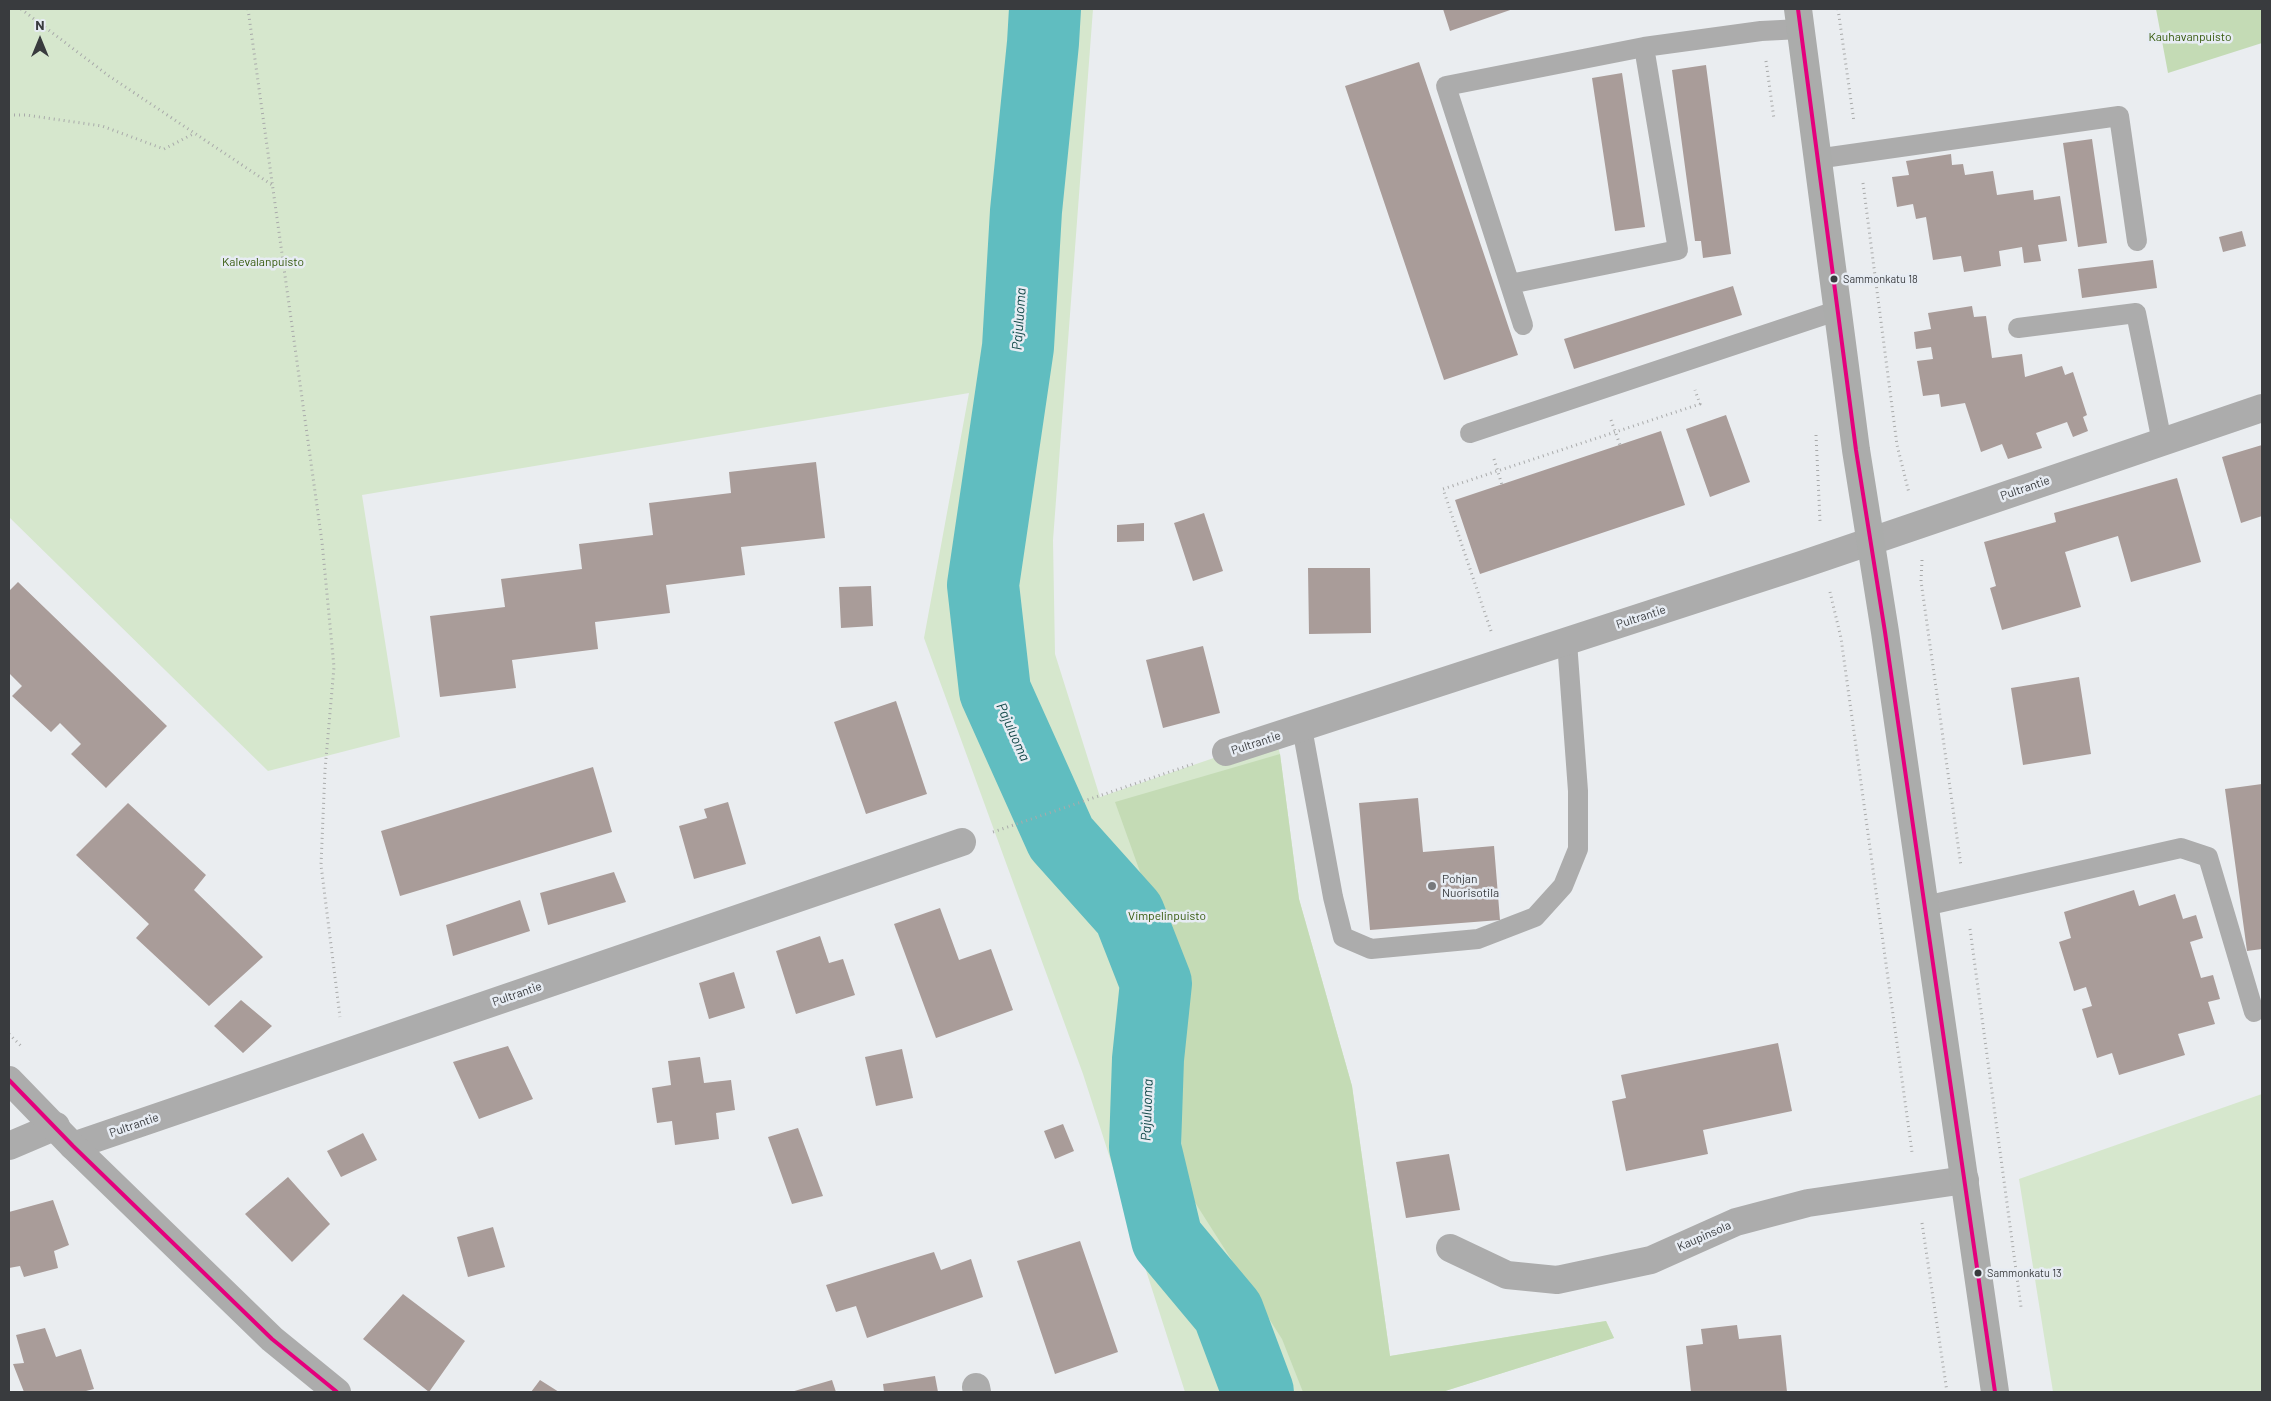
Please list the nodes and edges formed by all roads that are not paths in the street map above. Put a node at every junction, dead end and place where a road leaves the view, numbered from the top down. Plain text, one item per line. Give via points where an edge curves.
1 (1799, 19) edge
2 (1644, 47) junction
3 (1816, 159) junction
4 (2137, 241) dead end
5 (1510, 284) junction
6 (1836, 311) junction
7 (1523, 325) dead end
8 (2018, 328) dead end
9 (2262, 408) edge
10 (1470, 433) dead end
11 (2162, 442) junction
12 (1869, 542) junction
13 (1567, 642) junction
14 (1302, 728) junction
15 (1226, 752) road end
16 (962, 842) dead end
17 (1925, 906) junction
18 (2254, 1012) dead end
19 (9, 1080) edge
20 (64, 1136) junction
21 (9, 1146) edge
22 (1964, 1180) junction
23 (1450, 1248) dead end
24 (337, 1392) edge
25 (1995, 1392) edge

1 - 2 lane via 1761,31
1 - 3 main road
2 - 5 lane via 1678,250
2 - 5 lane via 1446,86
3 - 4 lane via 2118,116
3 - 6 main road
5 - 7 lane
6 - 10 lane
6 - 12 main road
8 - 11 lane via 2136,313
9 - 11 street, Pultrantie
11 - 12 street, Pultrantie
12 - 13 street, Pultrantie
12 - 17 main road
13 - 14 street, Pultrantie
13 - 14 lane via 1578,791 1578,849 1563,886 1535,917 1478,939 1371,948 1343,937
14 - 15 street, Pultrantie
16 - 20 street, Pultrantie via 344,1053
17 - 18 lane via 2181,848 2208,856
17 - 22 main road
19 - 20 street
20 - 21 street, Pultrantie
20 - 24 street via 272,1339
22 - 23 street, Kaupinsola via 1808,1203 1736,1222 1651,1260 1557,1280 1507,1275
22 - 25 main road

